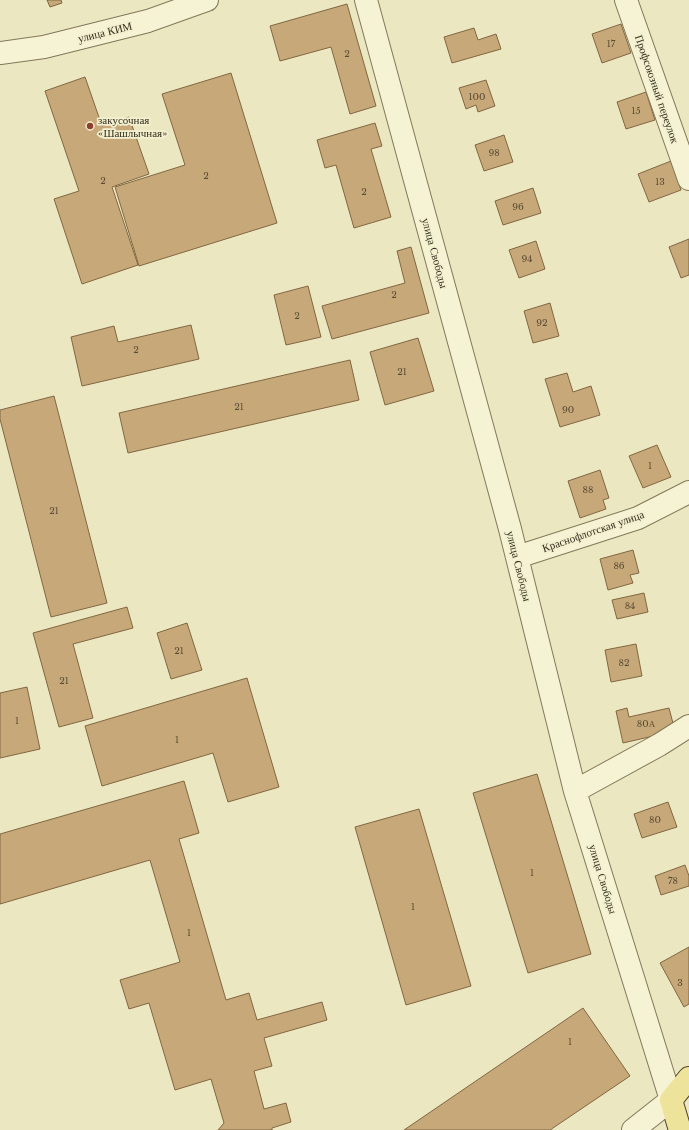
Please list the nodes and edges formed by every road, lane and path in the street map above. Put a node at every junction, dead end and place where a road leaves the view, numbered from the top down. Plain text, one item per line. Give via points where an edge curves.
1 (207, 0) edge
2 (366, 0) edge
3 (626, 0) edge
4 (0, 54) edge
5 (689, 179) edge
6 (689, 492) edge
7 (517, 557) junction
8 (689, 726) edge
9 (575, 791) junction
10 (689, 1078) edge
11 (671, 1100) junction
12 (634, 1130) edge
13 (680, 1130) edge

1 - 4 street, улица КИМ via 148,21 44,47
2 - 7 street, улица Свободы
3 - 5 street, Профсоюзный переулок
6 - 7 street, Краснофлотская улица via 638,518
7 - 9 street, улица Свободы
8 - 9 street
9 - 11 street, улица Свободы
10 - 11 main road
11 - 12 street
11 - 13 main road, улица Свободы

